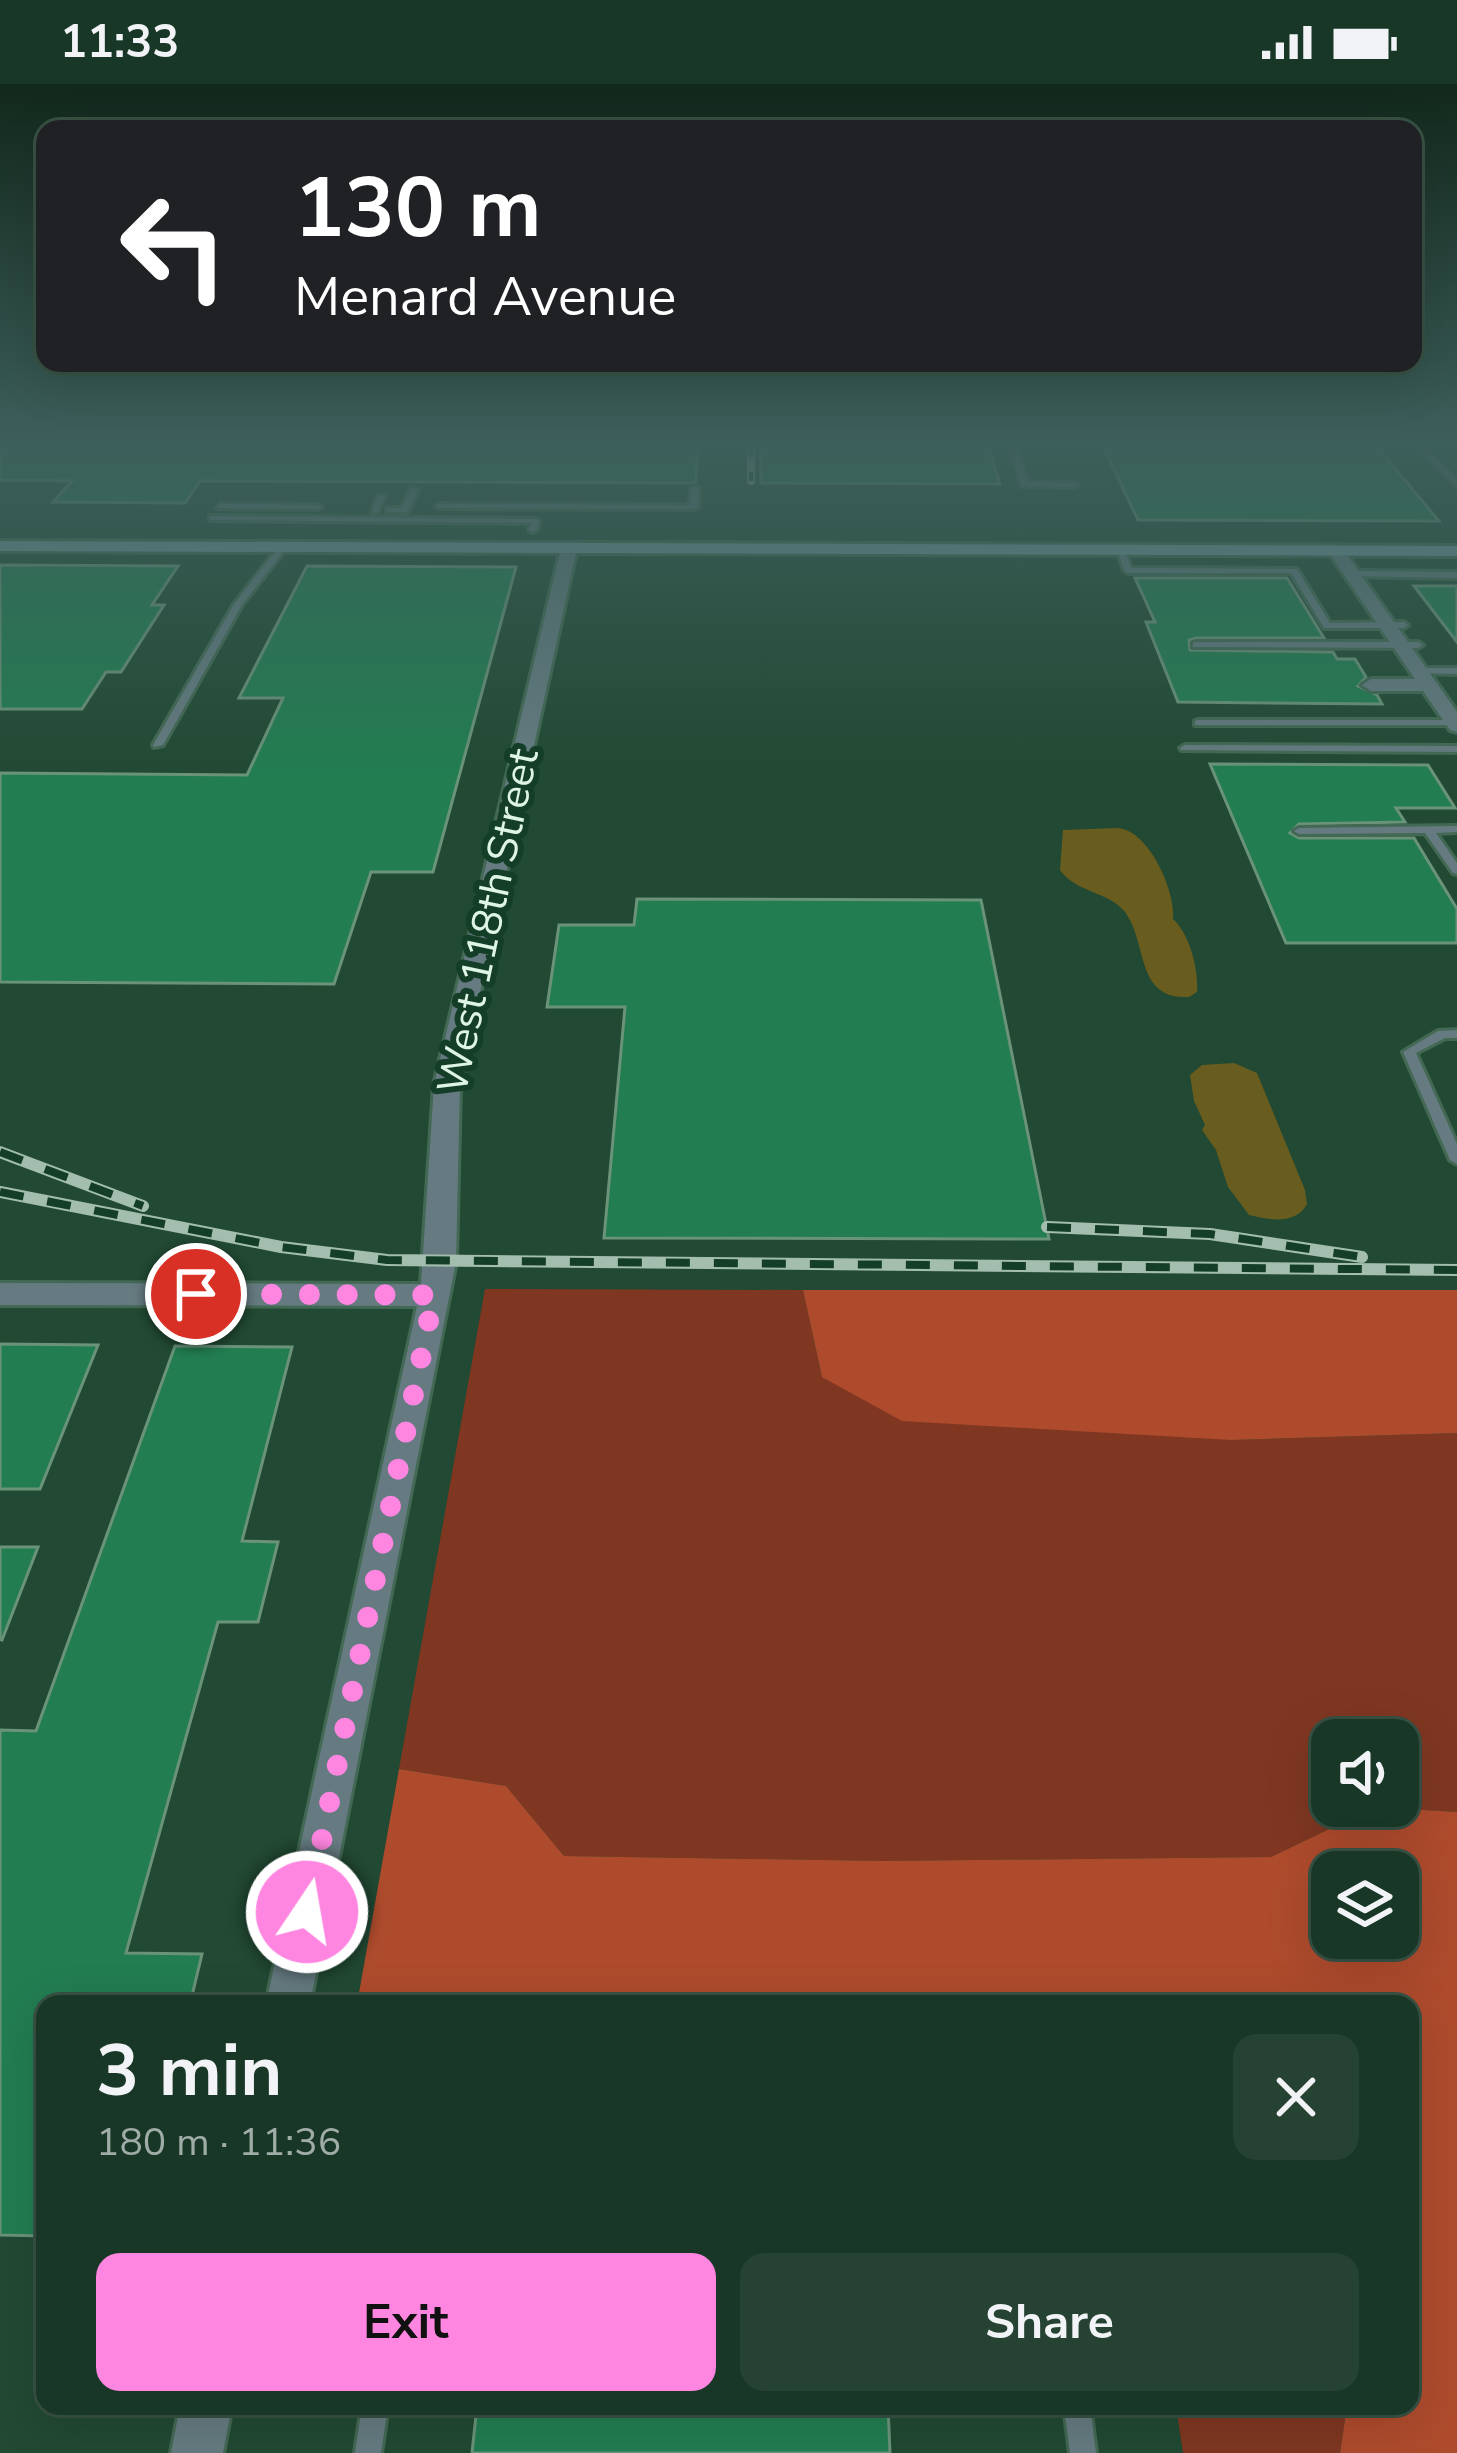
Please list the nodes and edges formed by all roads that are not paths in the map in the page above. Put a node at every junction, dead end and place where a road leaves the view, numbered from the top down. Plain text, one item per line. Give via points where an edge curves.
1 (279, 553) edge
2 (568, 553) edge
3 (1122, 553) edge
4 (1338, 553) edge
5 (1353, 574) junction
6 (1457, 575) edge
7 (1403, 635) junction
8 (1196, 645) dead end
9 (1457, 671) edge
10 (1424, 678) junction
11 (1371, 685) dead end
12 (1198, 723) dead end
13 (1456, 725) edge
14 (158, 746) dead end
15 (1185, 748) dead end
16 (1457, 749) edge
17 (1428, 829) junction
18 (1457, 829) edge
19 (1299, 831) dead end
20 (1457, 872) edge
21 (1457, 1034) edge
22 (1457, 1160) edge
23 (0, 1294) edge
24 (434, 1295) junction
25 (290, 1995) edge
26 (204, 2415) edge
27 (374, 2415) edge
28 (1078, 2415) edge
29 (197, 2453) edge
30 (368, 2453) edge
31 (1083, 2453) edge

1 - 14 lane via 238,604
2 - 24 street, West 118th Street via 447,1085
3 - 7 lane via 1128,570 1294,571 1327,626
4 - 5 street
5 - 6 lane
5 - 7 street
7 - 8 lane
7 - 10 street
9 - 10 lane
10 - 11 street
10 - 13 street
12 - 13 lane
15 - 16 lane
17 - 18 lane
17 - 19 lane
17 - 20 lane
21 - 22 lane via 1409,1052
23 - 24 street
24 - 25 street, West 118th Street
26 - 29 street
27 - 30 lane
28 - 31 lane

